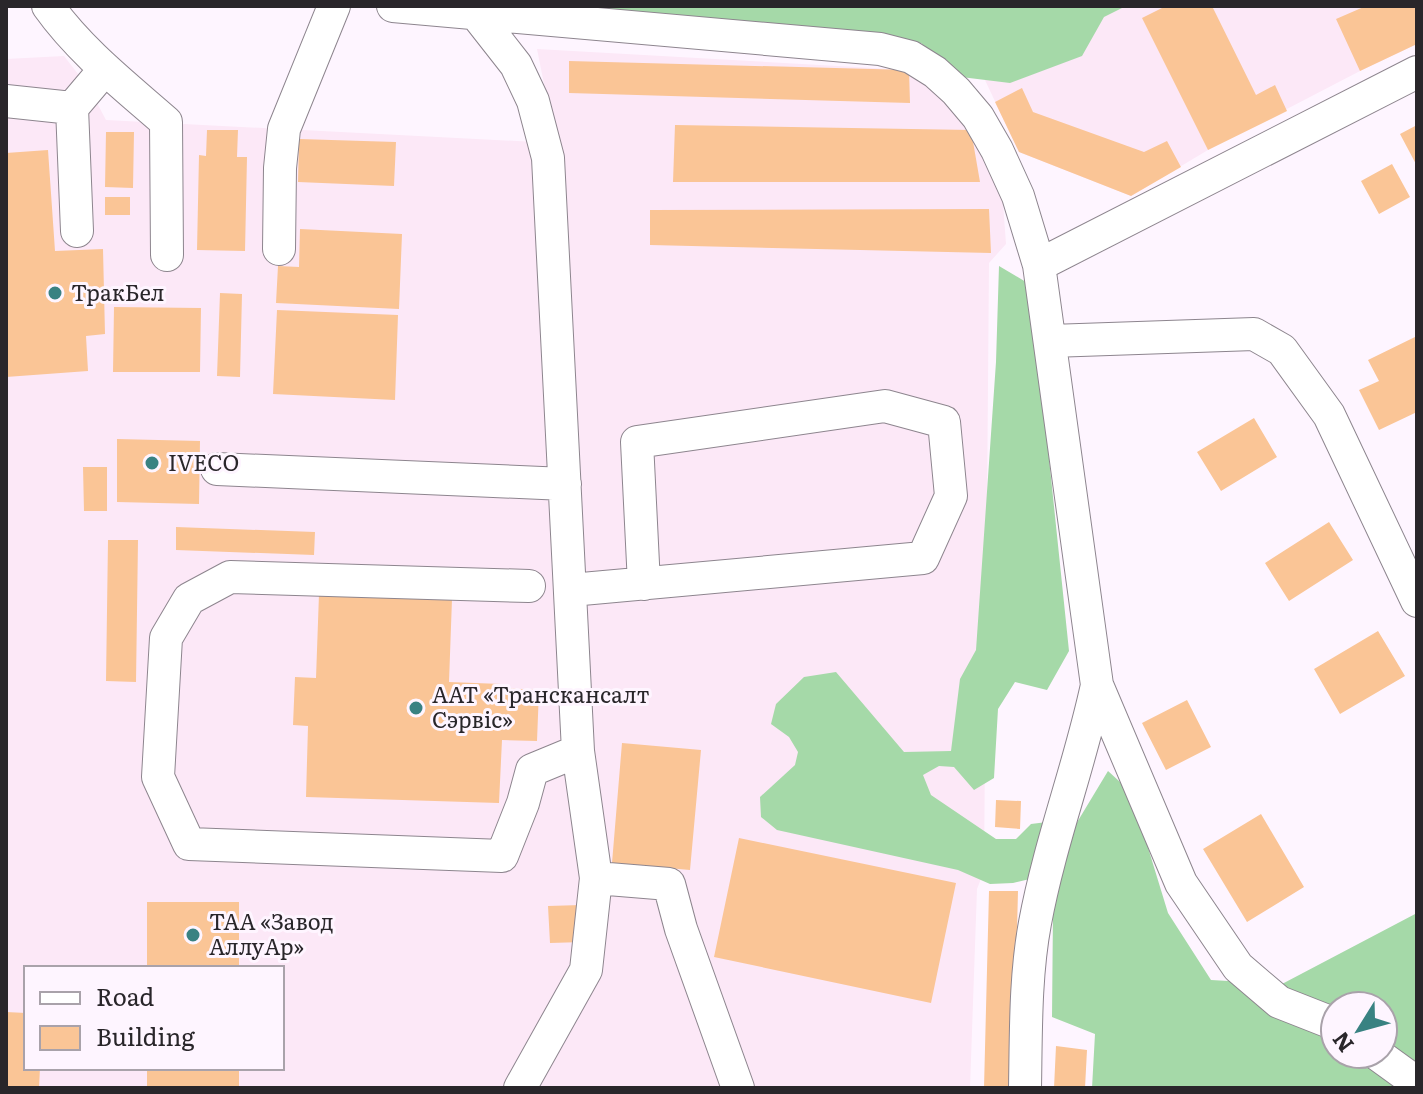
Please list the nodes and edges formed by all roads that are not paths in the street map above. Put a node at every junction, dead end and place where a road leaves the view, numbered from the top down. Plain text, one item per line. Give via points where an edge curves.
1 (48, 6) edge
2 (334, 6) edge
3 (393, 6) edge
4 (476, 14) junction
5 (105, 69) junction
6 (1417, 72) edge
7 (6, 101) edge
8 (72, 108) junction
9 (77, 231) dead end
10 (279, 249) dead end
11 (167, 255) dead end
12 (1039, 265) junction
13 (1051, 341) junction
14 (217, 469) dead end
15 (565, 484) junction
16 (644, 584) junction
17 (529, 586) dead end
18 (571, 590) junction
19 (1417, 601) edge
20 (1097, 685) junction
21 (578, 751) junction
22 (596, 878) junction
23 (1319, 1018) edge
24 (1399, 1070) edge
25 (1417, 1083) edge
26 (520, 1088) edge
27 (738, 1088) edge
28 (1025, 1088) edge

1 - 5 street
2 - 10 street via 284,129
3 - 4 street
4 - 12 street via 880,49 911,57 935,72 978,117 1018,196
4 - 15 street via 516,65 533,101 548,158
5 - 8 street
5 - 11 street via 166,122
6 - 12 street
7 - 8 street
8 - 9 street
12 - 13 street
13 - 19 street via 1254,334 1282,350 1329,415
13 - 20 street
14 - 15 street
15 - 18 street
16 - 16 street via 923,558 951,496 944,422 885,406 637,442
16 - 18 street
17 - 21 street via 230,577 189,599 166,638 158,777 189,844 502,856 532,770
18 - 21 street
20 - 23 street via 1181,883 1238,967 1279,1002
20 - 28 street via 1034,925
21 - 22 street
22 - 26 street via 586,970
22 - 27 street via 669,884
24 - 25 street

